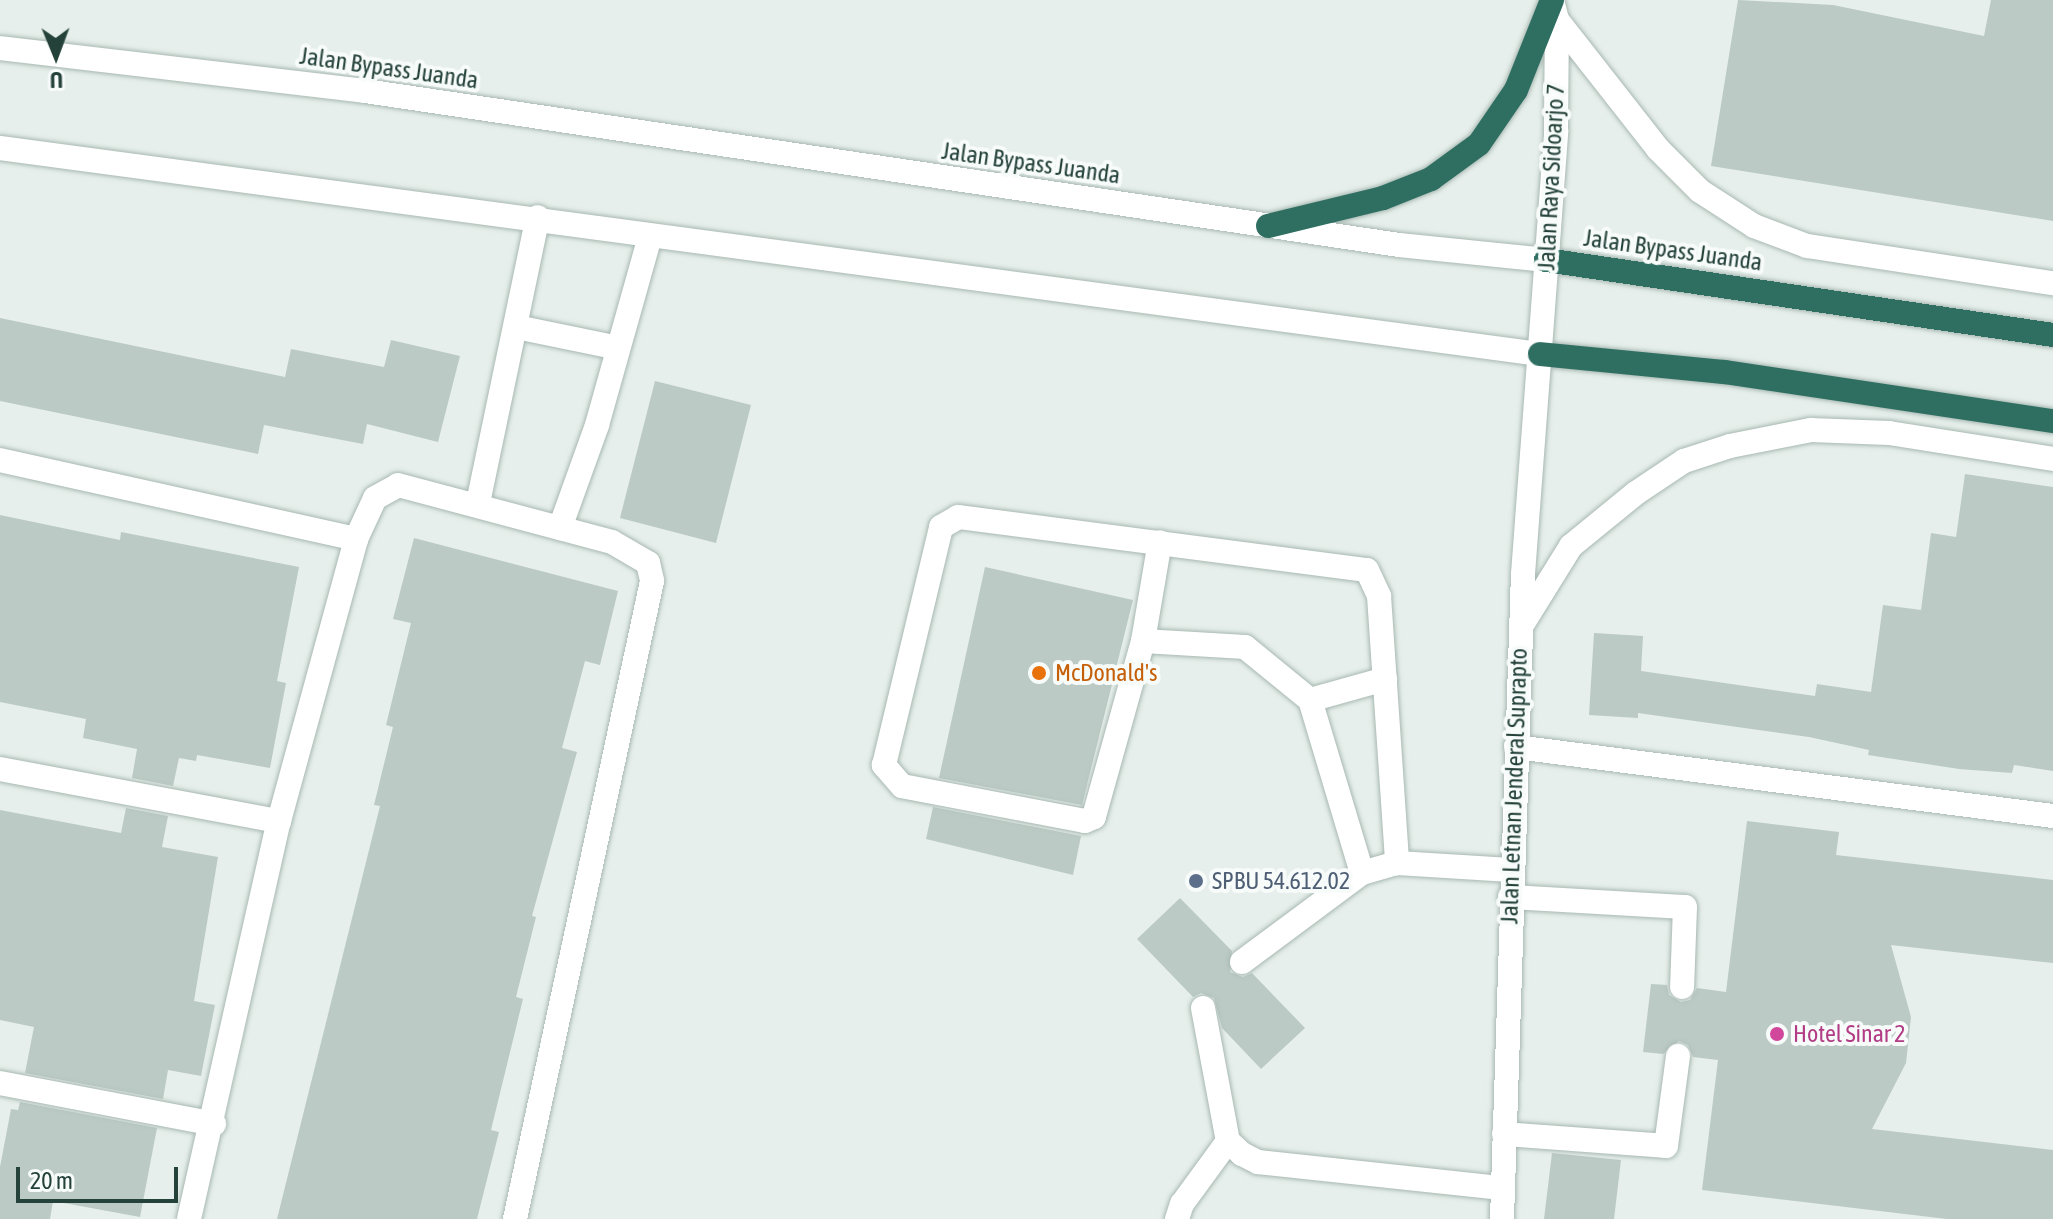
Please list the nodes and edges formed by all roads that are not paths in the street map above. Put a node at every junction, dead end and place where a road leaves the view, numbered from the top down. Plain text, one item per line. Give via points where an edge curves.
1 (1555, 10) edge
2 (0, 48) edge
3 (0, 148) edge
4 (538, 217) junction
5 (1268, 226) junction
6 (650, 237) junction
7 (1546, 260) junction
8 (2053, 283) edge
9 (516, 327) junction
10 (2053, 335) edge
11 (618, 348) junction
12 (1540, 354) junction
13 (2053, 421) edge
14 (2053, 459) edge
15 (0, 460) edge
16 (478, 503) junction
17 (560, 528) junction
18 (356, 539) junction
19 (1160, 542) junction
20 (1520, 629) junction
21 (1143, 641) junction
22 (1385, 679) junction
23 (1310, 700) junction
24 (1516, 747) junction
25 (0, 769) edge
26 (2053, 816) edge
27 (279, 821) junction
28 (1397, 863) junction
29 (1511, 870) junction
30 (1362, 873) junction
31 (1510, 897) junction
32 (1242, 962) dead end
33 (1682, 987) dead end
34 (1203, 1008) dead end
35 (1678, 1056) dead end
36 (0, 1083) edge
37 (214, 1124) junction
38 (1504, 1134) junction
39 (1228, 1141) junction
40 (1502, 1188) junction
41 (189, 1219) edge
42 (515, 1219) edge
43 (1177, 1219) edge
44 (1502, 1219) edge

1 - 5 highway via 1516,90 1479,144 1431,179 1407,189
1 - 7 street, Jalan Raya Sidoarjo 7 via 1556,130
1 - 8 street via 1658,149 1700,191 1754,226 1807,246
2 - 5 street, Jalan Bypass Juanda via 365,91
3 - 4 street
4 - 6 street
4 - 9 street
5 - 7 street, Jalan Bypass Juanda
6 - 11 street
6 - 12 street
7 - 10 highway, Jalan Bypass Juanda
7 - 12 street, Jalan Raya Sidoarjo 7
9 - 11 street
9 - 16 street
11 - 17 street
12 - 13 highway via 1724,372
12 - 20 street, Jalan Letnan Jenderal Suprapto
14 - 20 street via 1889,433 1811,430 1730,446 1684,461 1571,546
15 - 18 street
16 - 17 street
16 - 18 street via 414,485 385,488
17 - 42 street via 634,550 648,563 652,581
18 - 27 street
19 - 21 street
19 - 21 street via 948,519 938,535 884,765 888,774 911,791 1075,822 1094,817
19 - 22 street via 1367,570 1379,596
20 - 24 street, Jalan Letnan Jenderal Suprapto
21 - 23 street via 1245,647
22 - 23 street
22 - 28 street
23 - 30 street
24 - 26 street
24 - 29 street, Jalan Letnan Jenderal Suprapto
25 - 27 street
27 - 37 street
28 - 29 street
28 - 30 street
29 - 31 street, Jalan Letnan Jenderal Suprapto
30 - 32 street
31 - 33 street via 1685,907
31 - 38 street, Jalan Letnan Jenderal Suprapto
34 - 39 street
35 - 38 street via 1666,1146
36 - 37 street
37 - 41 street
38 - 40 street, Jalan Letnan Jenderal Suprapto
39 - 40 street via 1258,1162
39 - 43 street via 1182,1204
40 - 44 street, Jalan Letnan Jenderal Suprapto

